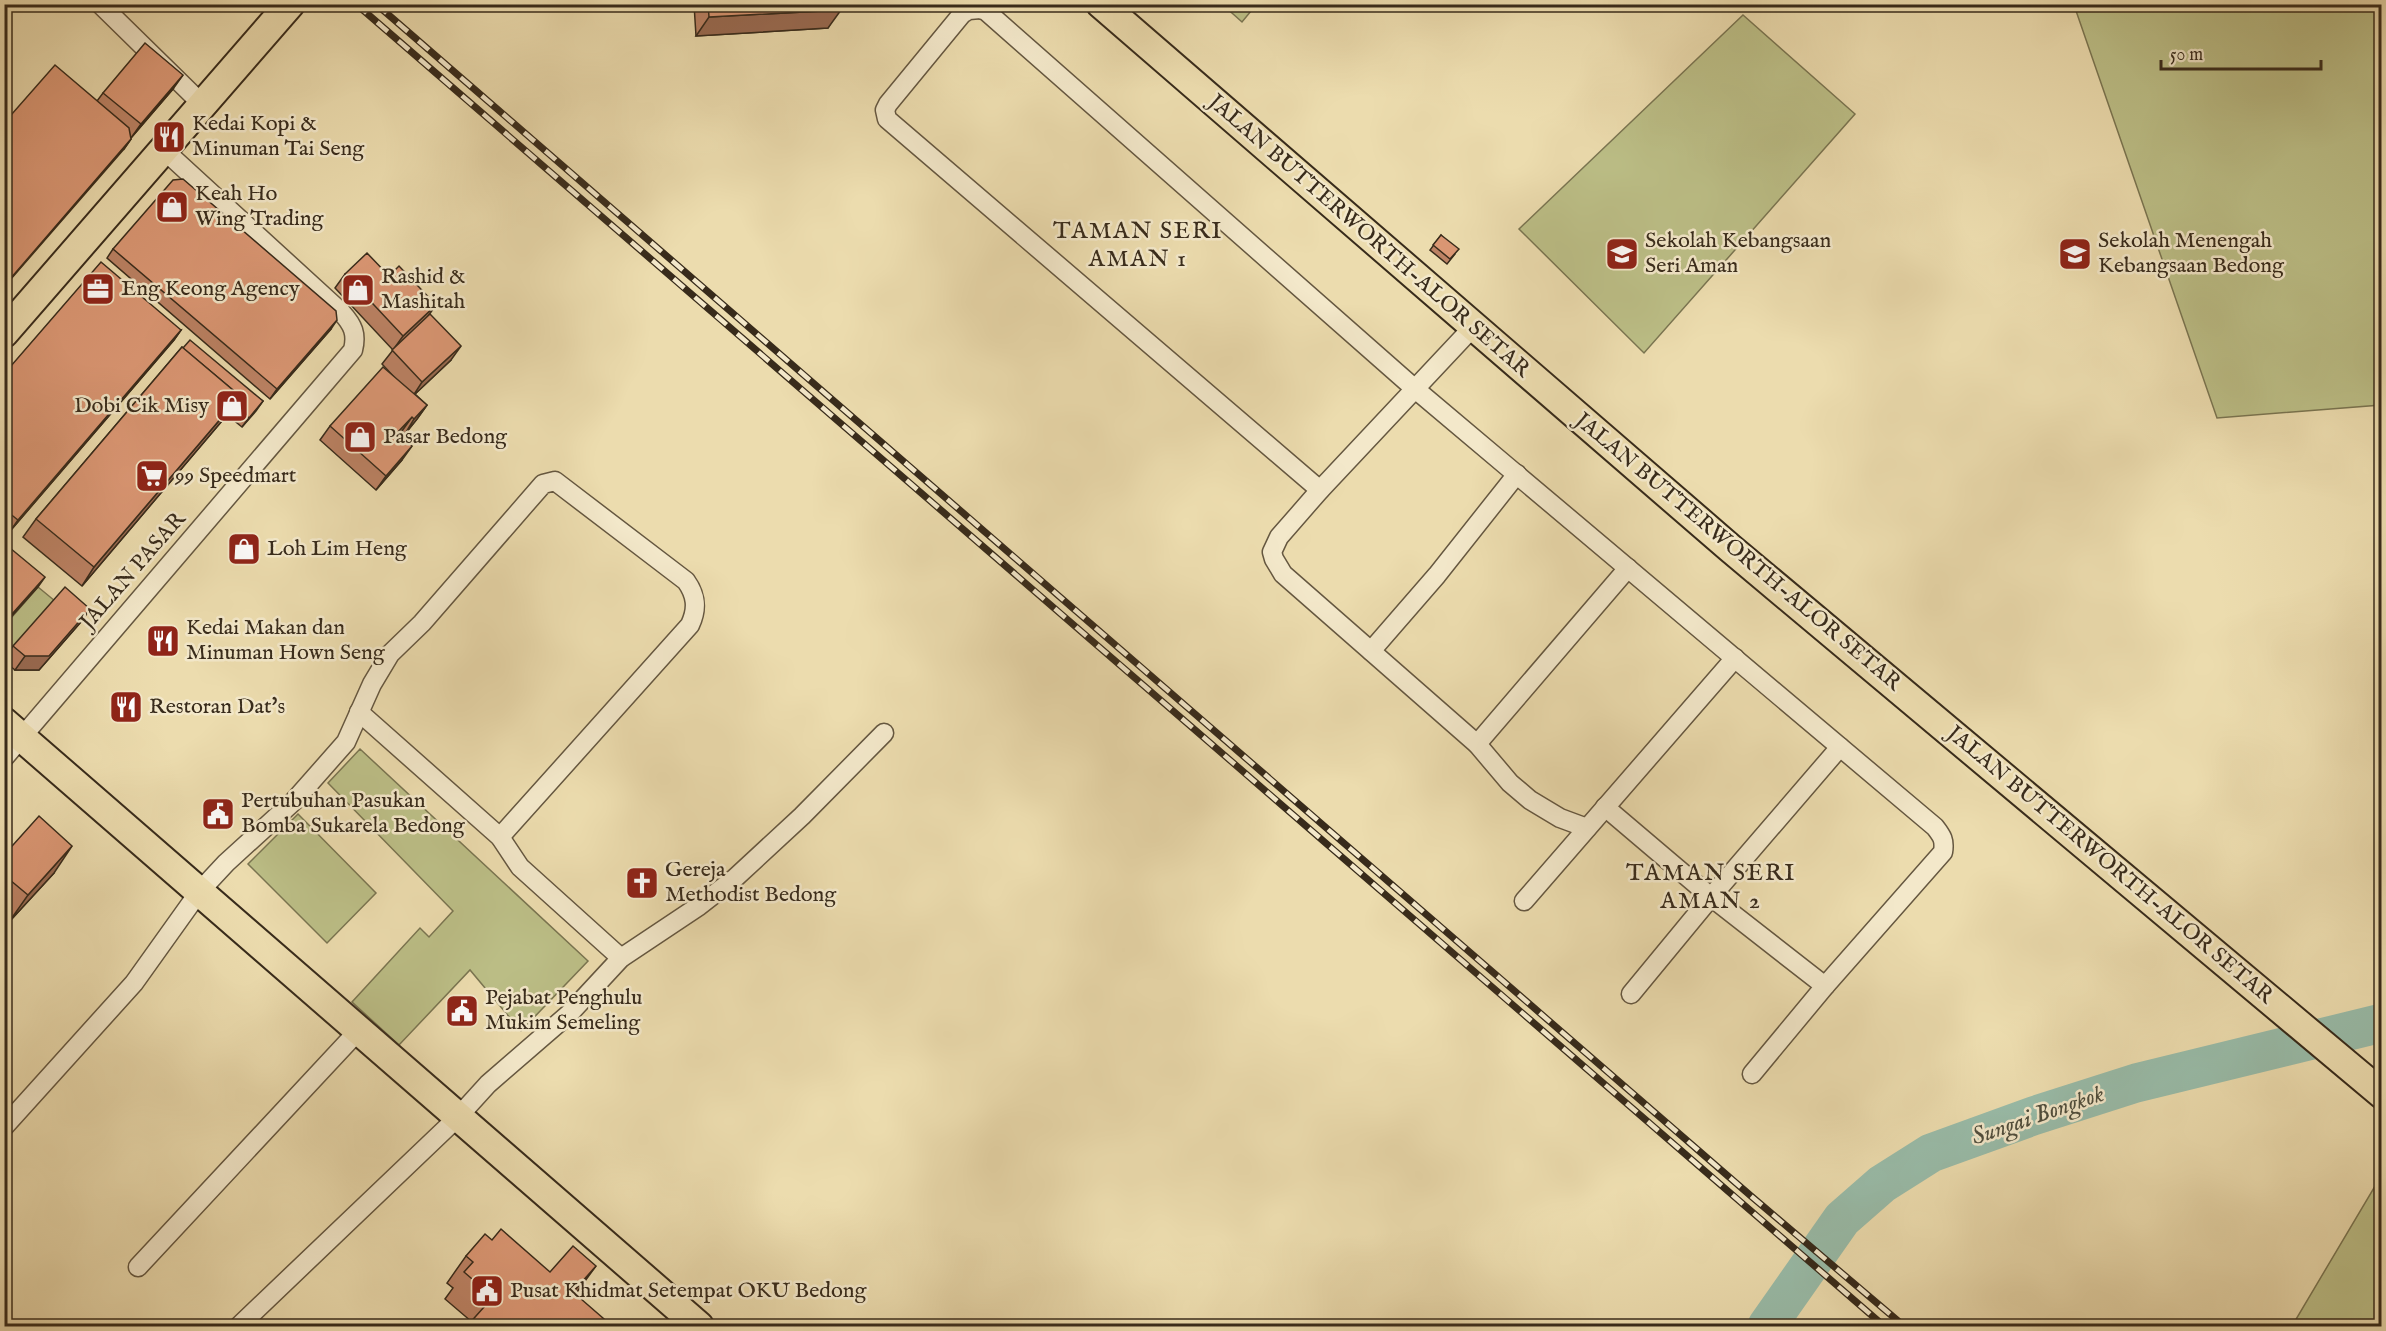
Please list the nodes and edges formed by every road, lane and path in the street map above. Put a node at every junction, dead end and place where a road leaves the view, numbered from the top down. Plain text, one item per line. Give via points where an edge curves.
1 (100, 4) edge
2 (290, 4) edge
3 (1101, 4) edge
4 (982, 7) edge
5 (203, 105) junction
6 (164, 150) junction
7 (1474, 326) junction
8 (4, 333) edge
9 (1414, 388) junction
10 (1516, 474) junction
11 (1320, 490) junction
12 (1628, 568) junction
13 (1371, 651) junction
14 (1735, 658) junction
15 (359, 712) junction
16 (884, 733) dead end
17 (10, 739) edge
18 (1477, 744) junction
19 (1840, 747) junction
20 (1605, 807) junction
21 (1587, 828) junction
22 (500, 837) junction
23 (200, 892) junction
24 (1711, 897) junction
25 (1524, 901) dead end
26 (621, 958) junction
27 (1825, 986) junction
28 (1631, 994) dead end
29 (358, 1030) junction
30 (1752, 1074) dead end
31 (2382, 1094) edge
32 (458, 1117) junction
33 (4, 1127) edge
34 (138, 1267) dead end
35 (238, 1326) edge
36 (699, 1326) edge

1 - 5 street
2 - 5 main road
3 - 7 main road, JALAN BUTTERWORTH-ALOR SETAR
4 - 9 street
4 - 11 street via 962,14 888,104 887,118
5 - 6 main road
6 - 8 main road
6 - 17 street, JALAN PASAR via 342,313 354,329 356,340 348,359
7 - 9 street
7 - 31 main road, JALAN BUTTERWORTH-ALOR SETAR via 1730,548
9 - 10 street
9 - 11 street
10 - 12 street
10 - 13 street
11 - 13 street via 1279,537 1272,552 1274,560 1283,574
12 - 14 street
12 - 18 street
13 - 18 street
14 - 19 street
14 - 20 street
15 - 22 street
15 - 22 street via 390,654 547,482 559,483 686,581 696,603 690,625
15 - 23 street via 346,742 302,792
16 - 26 street via 735,878
17 - 23 main road
18 - 21 street via 1530,800
19 - 24 street
19 - 27 street via 1935,827 1944,844 1943,852
20 - 21 street
20 - 24 street
21 - 25 street
22 - 26 street via 520,867
23 - 29 main road
23 - 33 street via 134,983
24 - 27 street
24 - 28 street
26 - 32 street via 570,1013 488,1084
27 - 30 street
29 - 32 main road
29 - 34 street
32 - 35 street
32 - 36 main road

